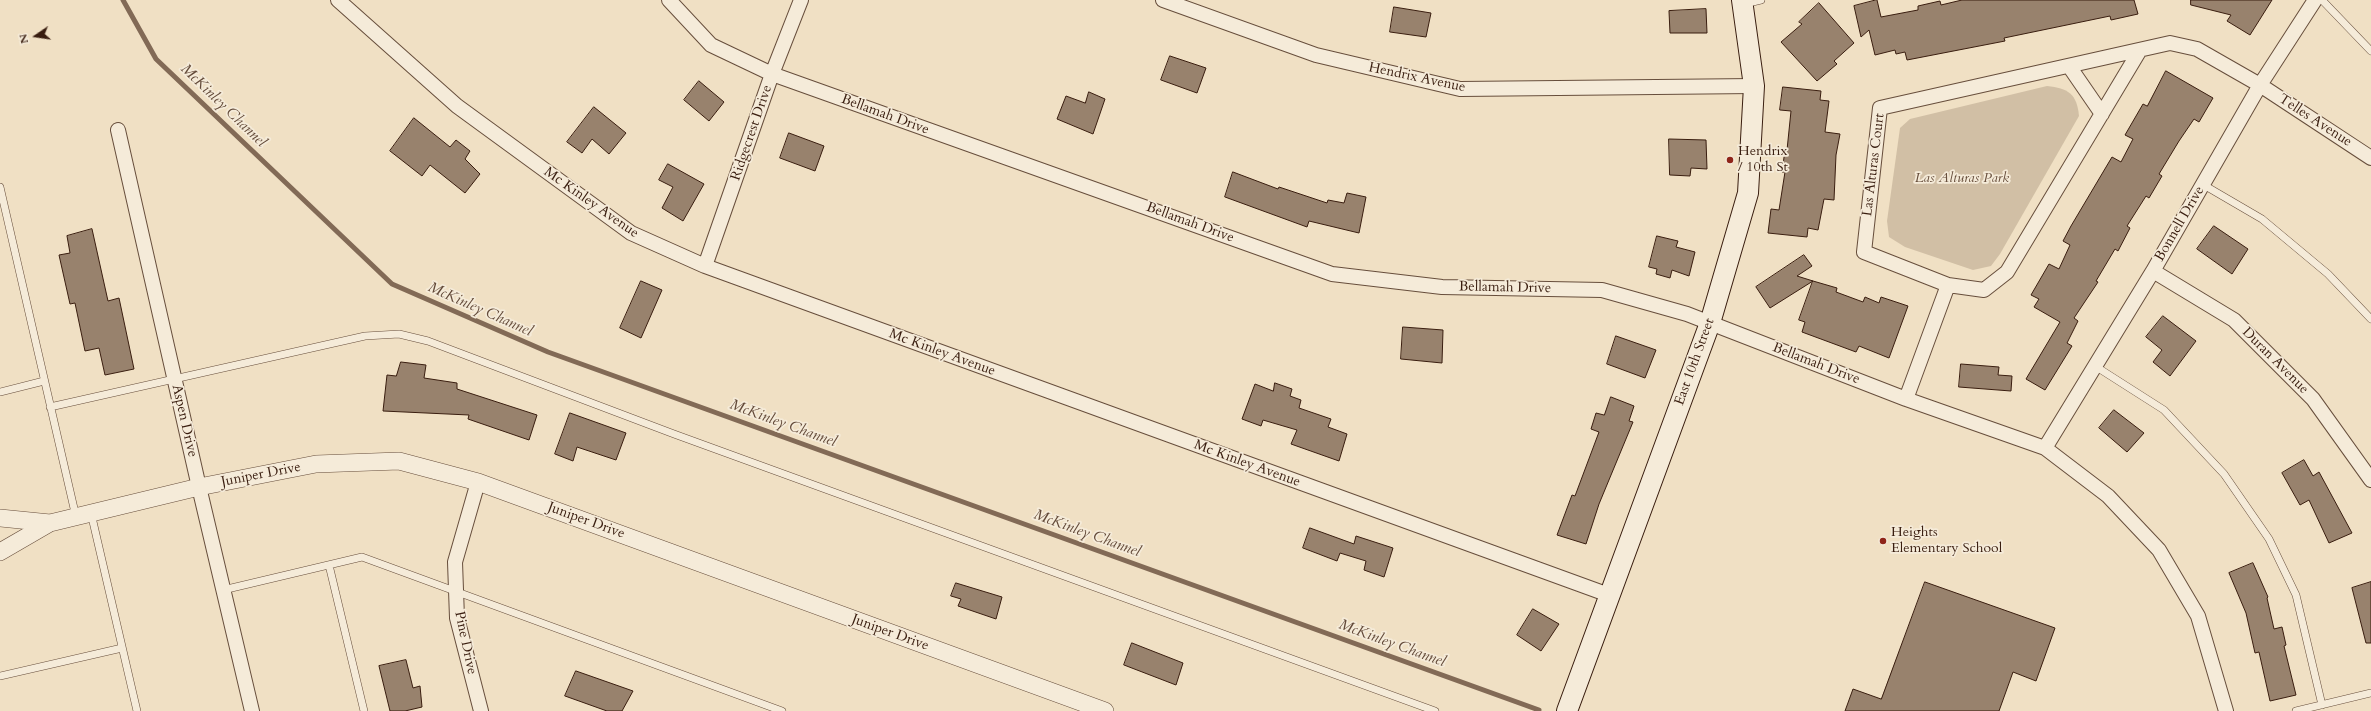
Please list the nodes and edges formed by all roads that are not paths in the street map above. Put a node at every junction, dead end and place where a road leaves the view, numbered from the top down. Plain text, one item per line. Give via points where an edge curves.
1 (338, 0) edge
2 (669, 0) edge
3 (801, 0) edge
4 (1163, 0) edge
5 (2315, 0) edge
6 (2322, 0) edge
7 (1748, 1) edge
8 (2140, 50) junction
9 (2371, 51) edge
10 (2069, 66) junction
11 (772, 74) junction
12 (2260, 85) junction
13 (1754, 86) junction
14 (2102, 114) junction
15 (118, 130) dead end
16 (2371, 158) edge
17 (2202, 184) junction
18 (0, 187) edge
19 (705, 266) junction
20 (2153, 271) junction
21 (1948, 286) junction
22 (2371, 319) edge
23 (1710, 323) junction
24 (2095, 366) junction
25 (174, 379) junction
26 (44, 381) junction
27 (0, 392) edge
28 (1906, 399) junction
29 (50, 407) junction
30 (2045, 448) junction
31 (2371, 480) edge
32 (478, 482) junction
33 (199, 487) junction
34 (84, 515) junction
35 (0, 518) edge
36 (50, 524) junction
37 (0, 552) edge
38 (329, 565) junction
39 (223, 590) junction
40 (456, 591) junction
41 (1609, 595) junction
42 (122, 648) junction
43 (0, 676) edge
44 (2371, 693) edge
45 (2322, 705) junction
46 (137, 711) edge
47 (252, 711) edge
48 (364, 711) edge
49 (481, 711) edge
50 (782, 711) edge
51 (1105, 711) edge
52 (1435, 711) edge
53 (1567, 711) edge
54 (2226, 711) edge
55 (2296, 711) edge

1 - 19 street, Mc Kinley Avenue via 457,106 624,229
2 - 11 street, Bellamah Drive via 711,45
3 - 11 street, Ridgecrest Drive
4 - 13 street, Hendrix Avenue via 1316,55 1460,89
5 - 12 street, Bonnell Drive
6 - 9 lane
7 - 13 main road, East 10th Street
8 - 10 street, Las Alturas Court
8 - 12 street, Las Alturas Court via 2170,43 2197,49
8 - 14 street, Las Alturas Court
10 - 14 street
10 - 21 street, Las Alturas Court via 1880,108 1864,252
11 - 19 street, Ridgecrest Drive
11 - 23 street, Bellamah Drive via 1332,274 1442,287 1602,290
12 - 16 street, Telles Avenue
12 - 17 street, Bonnell Drive
13 - 23 main road, East 10th Street via 1748,193
14 - 21 street, Las Alturas Court via 2007,272 1984,290
15 - 25 street, Aspen Drive
17 - 20 street, Bonnell Drive
17 - 22 lane via 2262,219 2328,274
18 - 26 lane
19 - 41 street, Mc Kinley Avenue
20 - 24 street, Bonnell Drive
20 - 31 street, Duran Avenue via 2234,320 2313,399
21 - 28 street
23 - 28 street, Bellamah Drive
23 - 41 main road, East 10th Street
24 - 30 street, Bonnell Drive
24 - 45 lane via 2164,410 2224,474 2269,539 2296,595
25 - 29 lane
25 - 33 street, Aspen Drive
25 - 52 lane via 365,336 399,334 428,341 682,437
26 - 27 lane
26 - 29 lane
28 - 30 street, Bellamah Drive
29 - 34 lane
30 - 54 street, Bellamah Drive via 2108,496 2159,550 2198,616
32 - 33 street, Juniper Drive via 399,461 316,464
32 - 40 street, Pine Drive via 455,562
32 - 51 street, Juniper Drive
33 - 34 street, Juniper Drive
33 - 39 street, Aspen Drive
34 - 36 street, Juniper Drive
34 - 42 lane
35 - 36 street, Juniper Drive
36 - 37 street, Juniper Drive
38 - 39 lane
38 - 40 lane via 362,557
38 - 48 lane
39 - 47 street, Aspen Drive
40 - 49 street, Pine Drive via 457,618
40 - 50 lane
41 - 53 main road, East 10th Street
42 - 43 lane
42 - 46 lane
44 - 45 lane
45 - 55 lane

